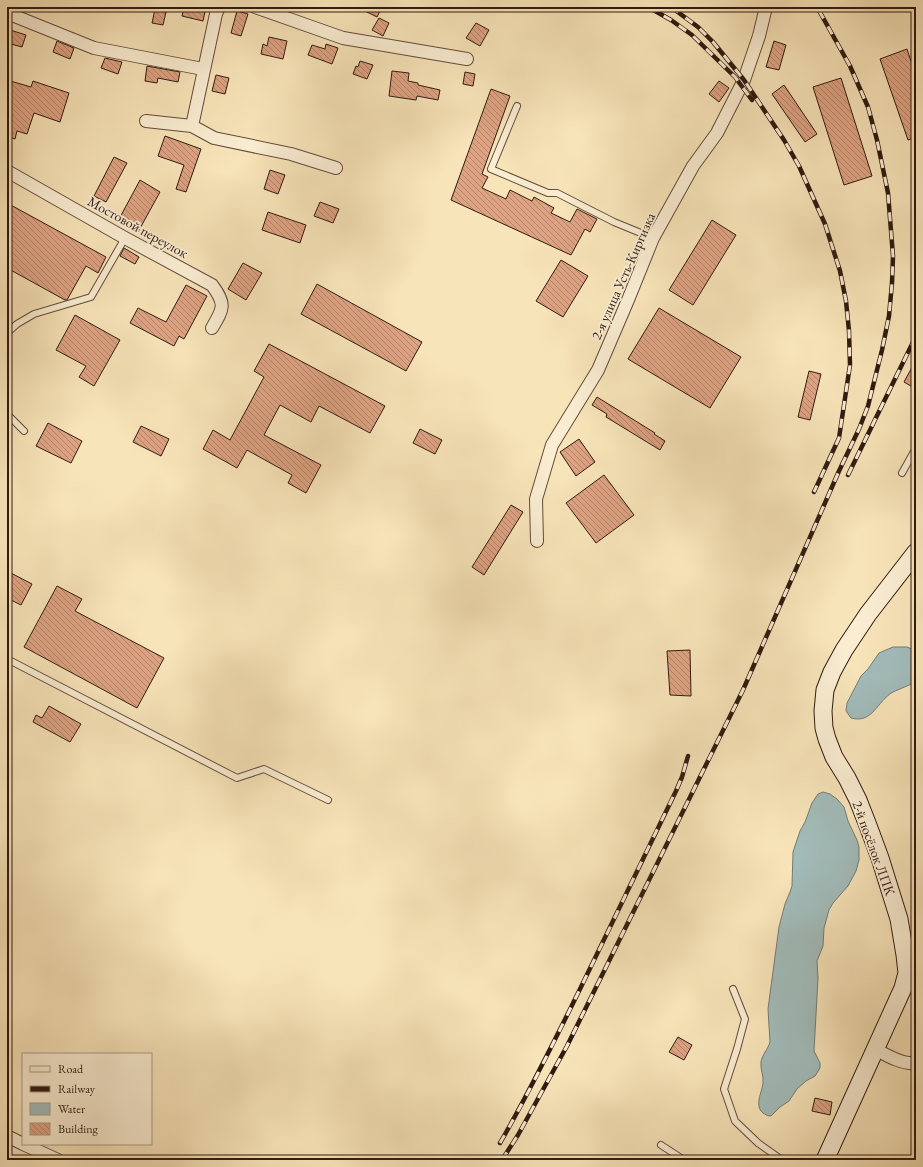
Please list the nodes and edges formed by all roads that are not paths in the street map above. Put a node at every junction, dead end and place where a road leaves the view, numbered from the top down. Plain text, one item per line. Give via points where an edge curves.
1 (219, 7) edge
2 (255, 7) edge
3 (766, 7) edge
4 (7, 13) edge
5 (467, 59) dead end
6 (203, 68) junction
7 (517, 106) dead end
8 (146, 121) dead end
9 (192, 126) junction
10 (336, 168) dead end
11 (7, 170) edge
12 (125, 238) junction
13 (653, 238) junction
14 (212, 328) dead end
15 (7, 333) edge
16 (7, 414) edge
17 (24, 431) dead end
18 (916, 448) edge
19 (902, 474) dead end
20 (537, 541) dead end
21 (916, 552) edge
22 (7, 659) edge
23 (328, 800) dead end
24 (733, 989) dead end
25 (874, 1049) junction
26 (916, 1063) edge
27 (7, 1136) edge
28 (22, 1144) edge
29 (25, 1145) edge
30 (661, 1145) dead end
31 (58, 1160) edge
32 (684, 1160) edge
33 (782, 1160) edge
34 (825, 1160) edge

1 - 6 street
2 - 5 street via 343,38
3 - 13 street, 2-я улица Усть-Киргизка via 744,80 717,133 693,166
4 - 6 street via 94,48
6 - 9 street
7 - 13 lane via 491,168 548,193 557,193 614,222
8 - 9 street
9 - 10 street via 214,138 291,154
11 - 12 street, Мостовой переулок
12 - 14 street, Мостовой переулок via 212,285 220,295 223,306
12 - 15 lane via 91,297 34,314
13 - 20 street, 2-я улица Усть-Киргизка via 598,370 552,445 536,499
16 - 17 lane
18 - 19 lane
21 - 25 street, 2-й посёлок ЛПК via 844,650 825,690 823,711 827,739 858,800 880,858 899,918 904,950 906,973 903,988
22 - 23 lane via 237,778 264,769
24 - 33 lane via 745,1020 724,1089 735,1121 758,1143
25 - 26 street via 911,1064
25 - 34 street, 2-й посёлок ЛПК
27 - 28 street
29 - 31 street
30 - 32 lane

